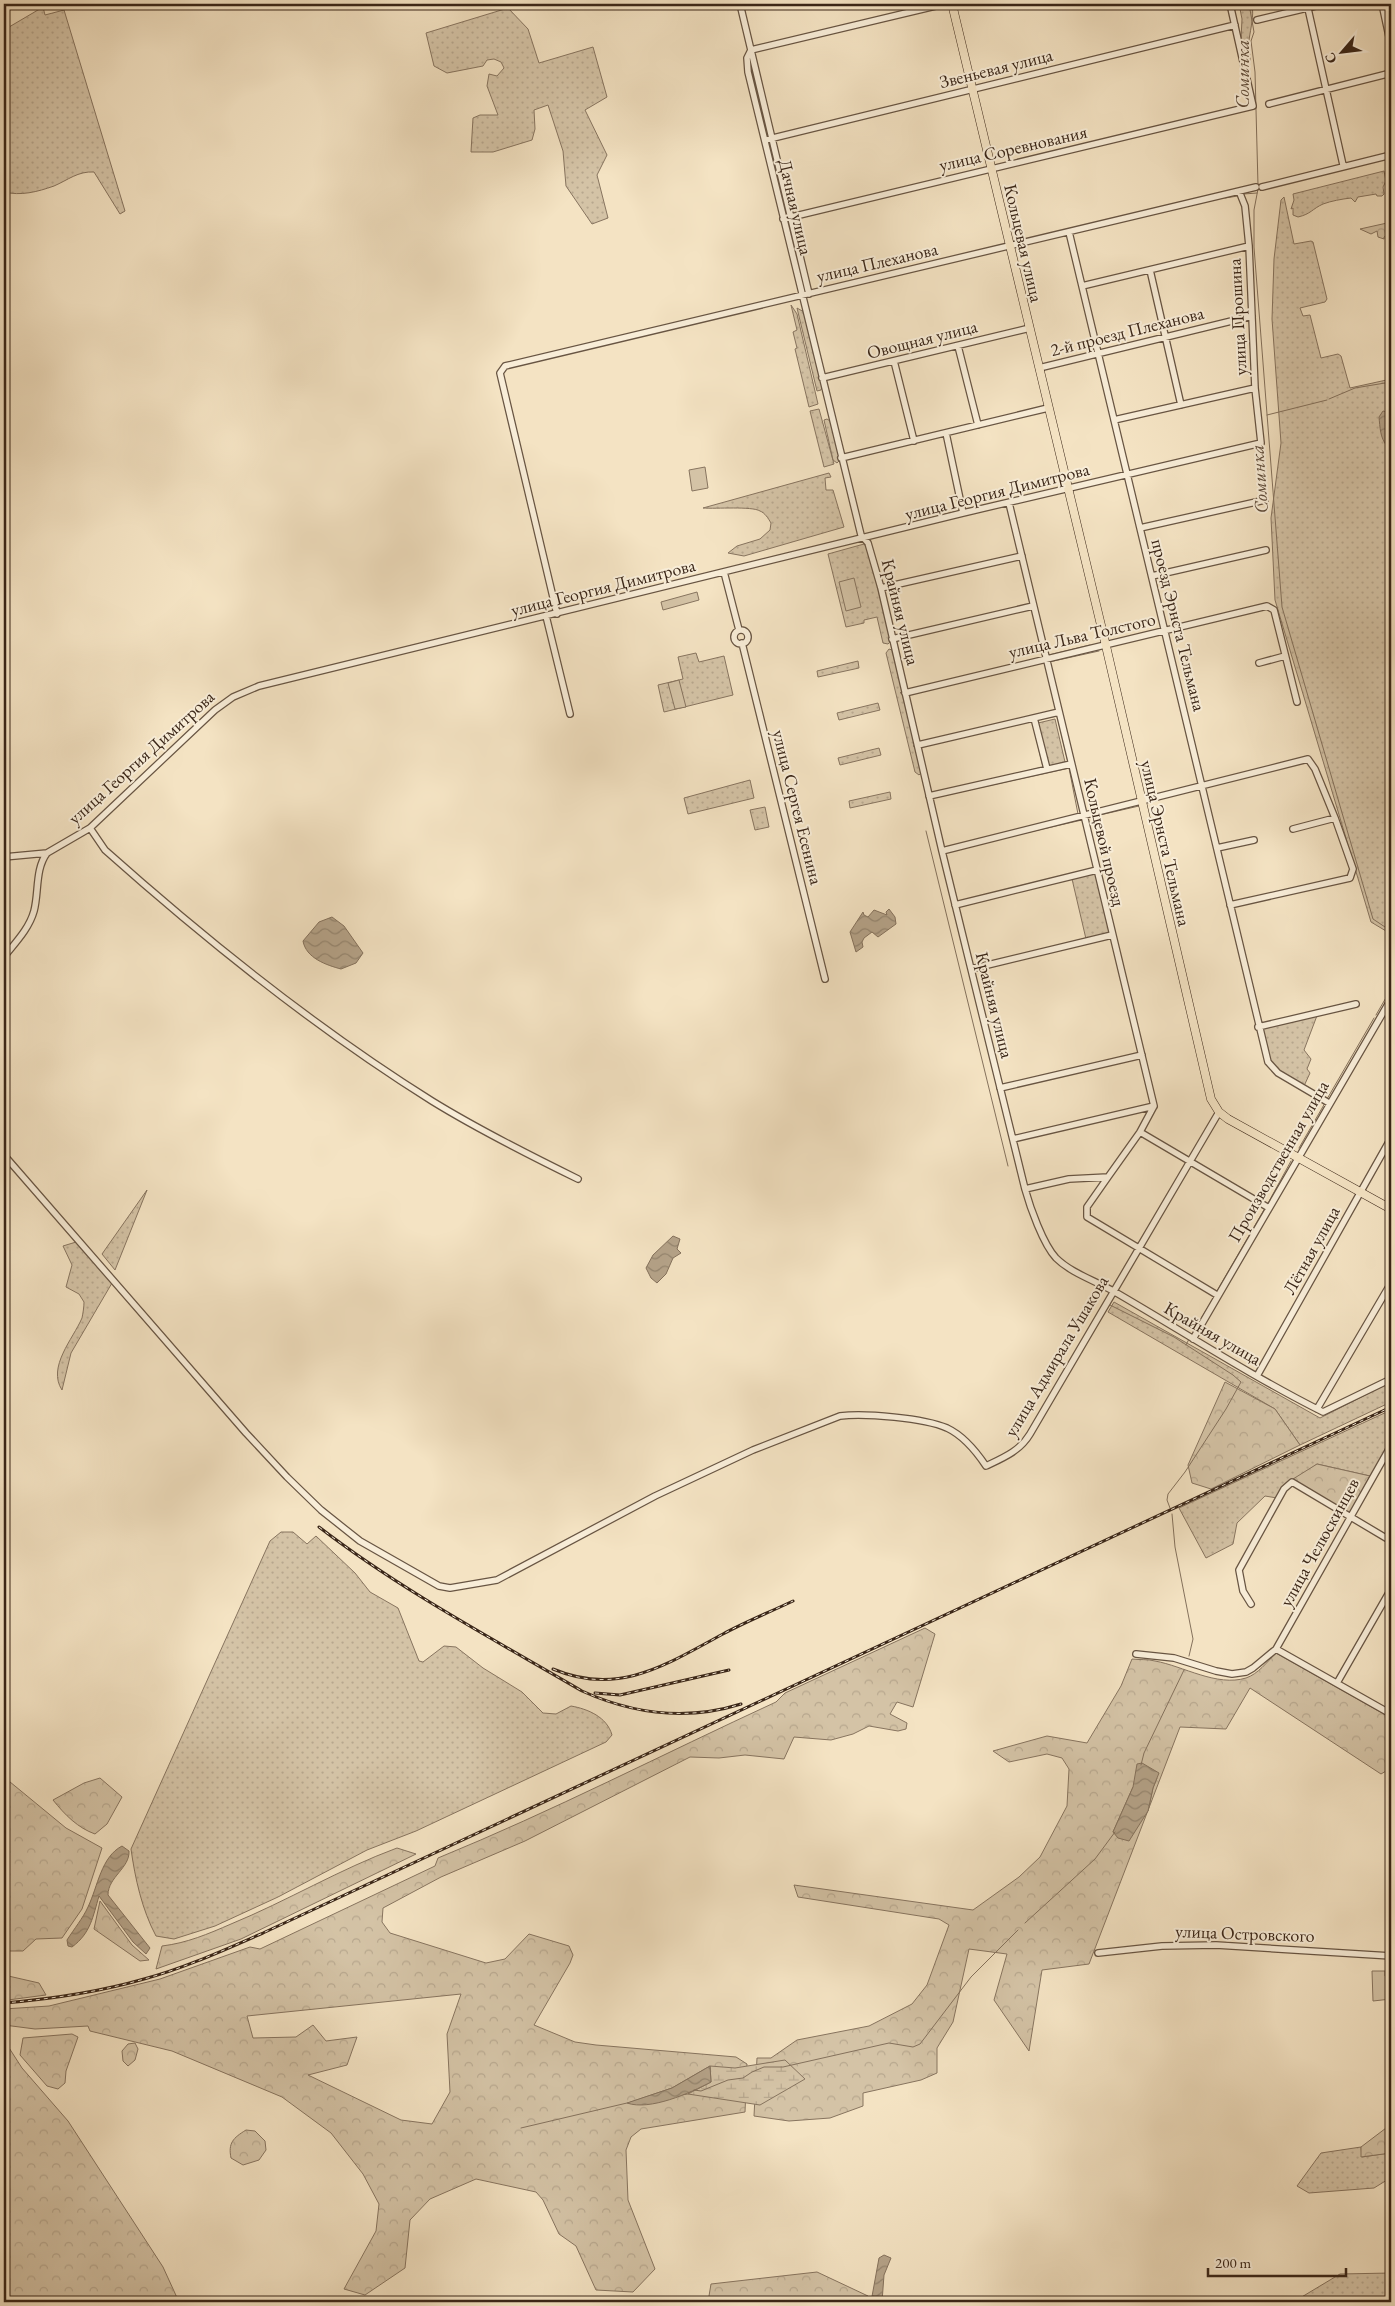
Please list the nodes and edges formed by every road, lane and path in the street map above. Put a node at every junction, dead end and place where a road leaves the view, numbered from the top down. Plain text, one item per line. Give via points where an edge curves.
1 (740, 4) edge
2 (944, 4) edge
3 (952, 4) edge
4 (1230, 4) edge
5 (1324, 4) edge
6 (1382, 4) edge
7 (1308, 6) edge
8 (1257, 20) dead end
9 (1235, 25) junction
10 (1391, 46) edge
11 (751, 50) junction
12 (1391, 73) edge
13 (973, 89) junction
14 (1326, 89) junction
15 (1269, 104) dead end
16 (772, 138) junction
17 (765, 140) junction
18 (1391, 154) edge
19 (1343, 166) junction
20 (992, 169) junction
21 (1238, 191) junction
22 (791, 217) junction
23 (783, 219) junction
24 (1069, 232) junction
25 (1010, 246) junction
26 (1249, 246) junction
27 (1150, 270) junction
28 (1082, 286) junction
29 (809, 294) junction
30 (802, 295) junction
31 (1252, 316) junction
32 (1030, 328) junction
33 (1166, 337) junction
34 (958, 346) junction
35 (1098, 354) junction
36 (894, 361) junction
37 (1039, 368) junction
38 (822, 378) junction
39 (1255, 388) junction
40 (1181, 405) junction
41 (1048, 408) junction
42 (1114, 420) junction
43 (978, 425) junction
44 (946, 433) junction
45 (914, 441) junction
46 (1261, 443) joint
47 (841, 458) junction
48 (1127, 475) junction
49 (1068, 489) junction
50 (1265, 500) dead end
51 (1009, 503) junction
52 (964, 513) junction
53 (1140, 528) junction
54 (865, 539) junction
55 (1266, 550) dead end
56 (1022, 556) junction
57 (724, 572) junction
58 (1152, 576) junction
59 (881, 588) junction
60 (1034, 606) junction
61 (557, 614) junction
62 (546, 616) junction
63 (739, 630) junction
64 (1164, 631) junction
65 (892, 639) junction
66 (742, 643) junction
67 (1106, 646) junction
68 (1285, 656) junction
69 (1046, 658) junction
70 (1259, 663) dead end
71 (905, 693) junction
72 (1297, 702) dead end
73 (1059, 712) junction
74 (570, 714) dead end
75 (1034, 718) junction
76 (918, 746) junction
77 (1071, 764) junction
78 (1047, 770) junction
79 (1202, 786) junction
80 (929, 796) junction
81 (1141, 802) junction
82 (1084, 816) junction
83 (1335, 818) junction
84 (90, 828) junction
85 (1293, 829) dead end
86 (1254, 840) dead end
87 (1217, 848) junction
88 (942, 851) junction
89 (47, 853) junction
90 (4, 858) edge
91 (1097, 870) junction
92 (955, 904) junction
93 (1230, 905) junction
94 (1112, 935) junction
95 (4, 957) edge
96 (971, 969) junction
97 (825, 979) dead end
98 (1391, 999) edge
99 (1356, 1004) dead end
100 (1258, 1027) junction
101 (1142, 1054) junction
102 (1000, 1088) junction
103 (1329, 1103) junction
104 (1154, 1106) junction
105 (1219, 1112) junction
106 (1140, 1132) junction
107 (1391, 1138) edge
108 (1013, 1139) junction
109 (4, 1155) edge
110 (1299, 1157) junction
111 (1189, 1161) junction
112 (1108, 1177) junction
113 (578, 1179) dead end
114 (1025, 1189) junction
115 (1361, 1191) junction
116 (1269, 1208) junction
117 (1391, 1209) edge
118 (1139, 1249) junction
119 (1391, 1283) edge
120 (1114, 1291) junction
121 (1218, 1296) junction
122 (1193, 1339) junction
123 (1257, 1376) junction
124 (1391, 1379) edge
125 (1320, 1411) junction
126 (1390, 1450) edge
127 (1349, 1516) junction
128 (1391, 1541) edge
129 (1391, 1589) edge
130 (1251, 1604) dead end
131 (1276, 1649) junction
132 (1136, 1654) dead end
133 (1337, 1683) junction
134 (1391, 1714) edge
135 (1098, 1952) dead end
136 (1391, 1956) edge

1 - 11 street, Дачная улица
2 - 11 street
3 - 13 main road, Кольцевая улица
4 - 9 street
5 - 7 street
6 - 10 street
7 - 8 street
7 - 14 street
9 - 13 street, Звеньевая улица
9 - 20 street, улица Соревнования via 1253,106
11 - 16 street, Дачная улица
11 - 17 street, Дачная улица via 748,72
12 - 14 street
13 - 16 street, Звеньевая улица
13 - 20 main road, Кольцевая улица
14 - 15 street
14 - 19 street
16 - 17 street, Звеньевая улица
16 - 22 street, Дачная улица
17 - 23 street, Дачная улица
18 - 19 street, улица Плеханова
19 - 21 street, улица Плеханова
20 - 22 street, улица Соревнования
20 - 25 main road, Кольцевая улица
21 - 24 street, улица Плеханова
21 - 26 street, улица Прошина via 1245,206
22 - 23 street, улица Соревнования
22 - 29 street, Дачная улица
23 - 30 street, Дачная улица
24 - 25 street, улица Плеханова
24 - 28 street, проезд Эрнста Тельмана
25 - 29 street, улица Плеханова
25 - 32 main road, Кольцевая улица
26 - 27 street
26 - 31 street, улица Прошина
27 - 28 street
27 - 33 street
28 - 35 street, проезд Эрнста Тельмана
29 - 30 street, улица Плеханова
30 - 38 street, Дачная улица
30 - 61 street, улица Плеханова via 505,366 500,373
31 - 33 street, 2-й проезд Плеханова
31 - 39 street, улица Прошина
32 - 34 street, Овощная улица
32 - 37 main road, Кольцевая улица
33 - 35 street, 2-й проезд Плеханова
33 - 40 street
34 - 36 street, Овощная улица
34 - 43 street
35 - 37 street, 2-й проезд Плеханова
35 - 42 street, проезд Эрнста Тельмана
36 - 38 street, Овощная улица
36 - 45 street
37 - 41 main road, Кольцевая улица
38 - 47 street, Дачная улица
39 - 40 street
39 - 46 street, улица Прошина
40 - 42 street
41 - 43 street
41 - 49 main road, Кольцевая улица
42 - 48 street, проезд Эрнста Тельмана
43 - 44 street
44 - 45 street
44 - 52 street
45 - 47 street
46 - 48 street, улица Георгия Димитрова
47 - 54 street, Крайняя улица via 860,535
48 - 49 street, улица Георгия Димитрова
48 - 53 street, проезд Эрнста Тельмана
49 - 51 street, улица Георгия Димитрова
49 - 67 main road, улица Эрнста Тельмана
50 - 53 street
51 - 52 street, улица Георгия Димитрова
51 - 56 street, Кольцевой проезд
52 - 54 street, улица Георгия Димитрова
53 - 58 street, проезд Эрнста Тельмана
54 - 57 street, улица Георгия Димитрова
54 - 59 street, Крайняя улица
55 - 58 street
56 - 59 street
56 - 60 street, Кольцевой проезд
57 - 61 street, улица Георгия Димитрова
57 - 63 street, улица Сергея Есенина
58 - 64 street, проезд Эрнста Тельмана
59 - 65 street, Крайняя улица
60 - 65 street
60 - 69 street, Кольцевой проезд
61 - 62 street, улица Георгия Димитрова
62 - 74 street
62 - 84 street, улица Георгия Димитрова via 243,692 215,710
63 - 66 street, улица Сергея Есенина via 734,638
63 - 66 street, улица Сергея Есенина via 748,634
64 - 67 street, улица Льва Толстого
64 - 68 street, улица Льва Толстого via 1267,606 1274,610
64 - 79 street, проезд Эрнста Тельмана
65 - 71 street, Крайняя улица
66 - 97 street, улица Сергея Есенина
67 - 69 street, улица Льва Толстого
67 - 81 main road, улица Эрнста Тельмана
68 - 70 street
68 - 72 street
69 - 71 street, улица Льва Толстого
69 - 73 street, Кольцевой проезд
71 - 76 street, Крайняя улица
73 - 75 street
73 - 77 street, Кольцевой проезд
75 - 76 street
75 - 78 street
76 - 80 street, Крайняя улица
77 - 78 street
77 - 82 street, Кольцевой проезд
78 - 80 street
79 - 81 street
79 - 83 street via 1308,760 1315,769
79 - 87 street, проезд Эрнста Тельмана
80 - 88 street, Крайняя улица
81 - 82 street
81 - 105 main road, улица Эрнста Тельмана via 1210,1095
82 - 88 street
82 - 91 street, Кольцевой проезд
83 - 85 street
83 - 93 street via 1353,869 1350,878
84 - 89 street, улица Георгия Димитрова
84 - 113 street via 105,850 245,969 374,1062 487,1133
86 - 87 street
87 - 93 street, проезд Эрнста Тельмана
88 - 92 street, Крайняя улица
89 - 90 street, улица Георгия Димитрова
89 - 95 street via 41,865 31,919
91 - 92 street
91 - 94 street, Кольцевой проезд
92 - 96 street, Крайняя улица
93 - 100 street, проезд Эрнста Тельмана
94 - 96 street
94 - 101 street, Кольцевой проезд
96 - 102 street, Крайняя улица
98 - 103 street, Производственная улица
99 - 100 street
100 - 103 street, проезд Эрнста Тельмана via 1271,1068
101 - 102 street
101 - 104 street, Кольцевой проезд
102 - 108 street, Крайняя улица
103 - 110 street, Производственная улица
104 - 106 street
104 - 108 street
105 - 110 main road
105 - 111 street, улица Адмирала Ушакова
106 - 111 street
106 - 112 street
107 - 115 street, Лётная улица
108 - 114 street, Крайняя улица
109 - 120 street, улица Адмирала Ушакова via 286,1477 360,1541 439,1586 450,1588 497,1580 655,1496 753,1450 840,1416 854,1414 915,1420 947,1428 964,1439 986,1466 1023,1445
110 - 115 main road
110 - 116 street, Производственная улица
111 - 116 street
111 - 118 street, улица Адмирала Ушакова
112 - 114 street via 1069,1179
112 - 118 street via 1085,1213 1090,1220
114 - 120 street, Крайняя улица via 1030,1208 1056,1258
115 - 117 main road
115 - 123 street, Лётная улица
116 - 121 street, Производственная улица
118 - 120 street, улица Адмирала Ушакова
118 - 121 street
119 - 125 street
120 - 122 street, Крайняя улица
121 - 122 street, Производственная улица
122 - 123 street, Крайняя улица
123 - 125 street, Крайняя улица
124 - 125 street
126 - 127 street, улица Челюскинцев
127 - 128 street
127 - 130 street via 1292,1482 1284,1489 1239,1570 1242,1591
127 - 131 street, улица Челюскинцев
129 - 133 street
131 - 132 street via 1253,1668 1239,1673 1216,1671 1156,1655
131 - 133 street
133 - 134 street
135 - 136 street, улица Островского via 1216,1945

